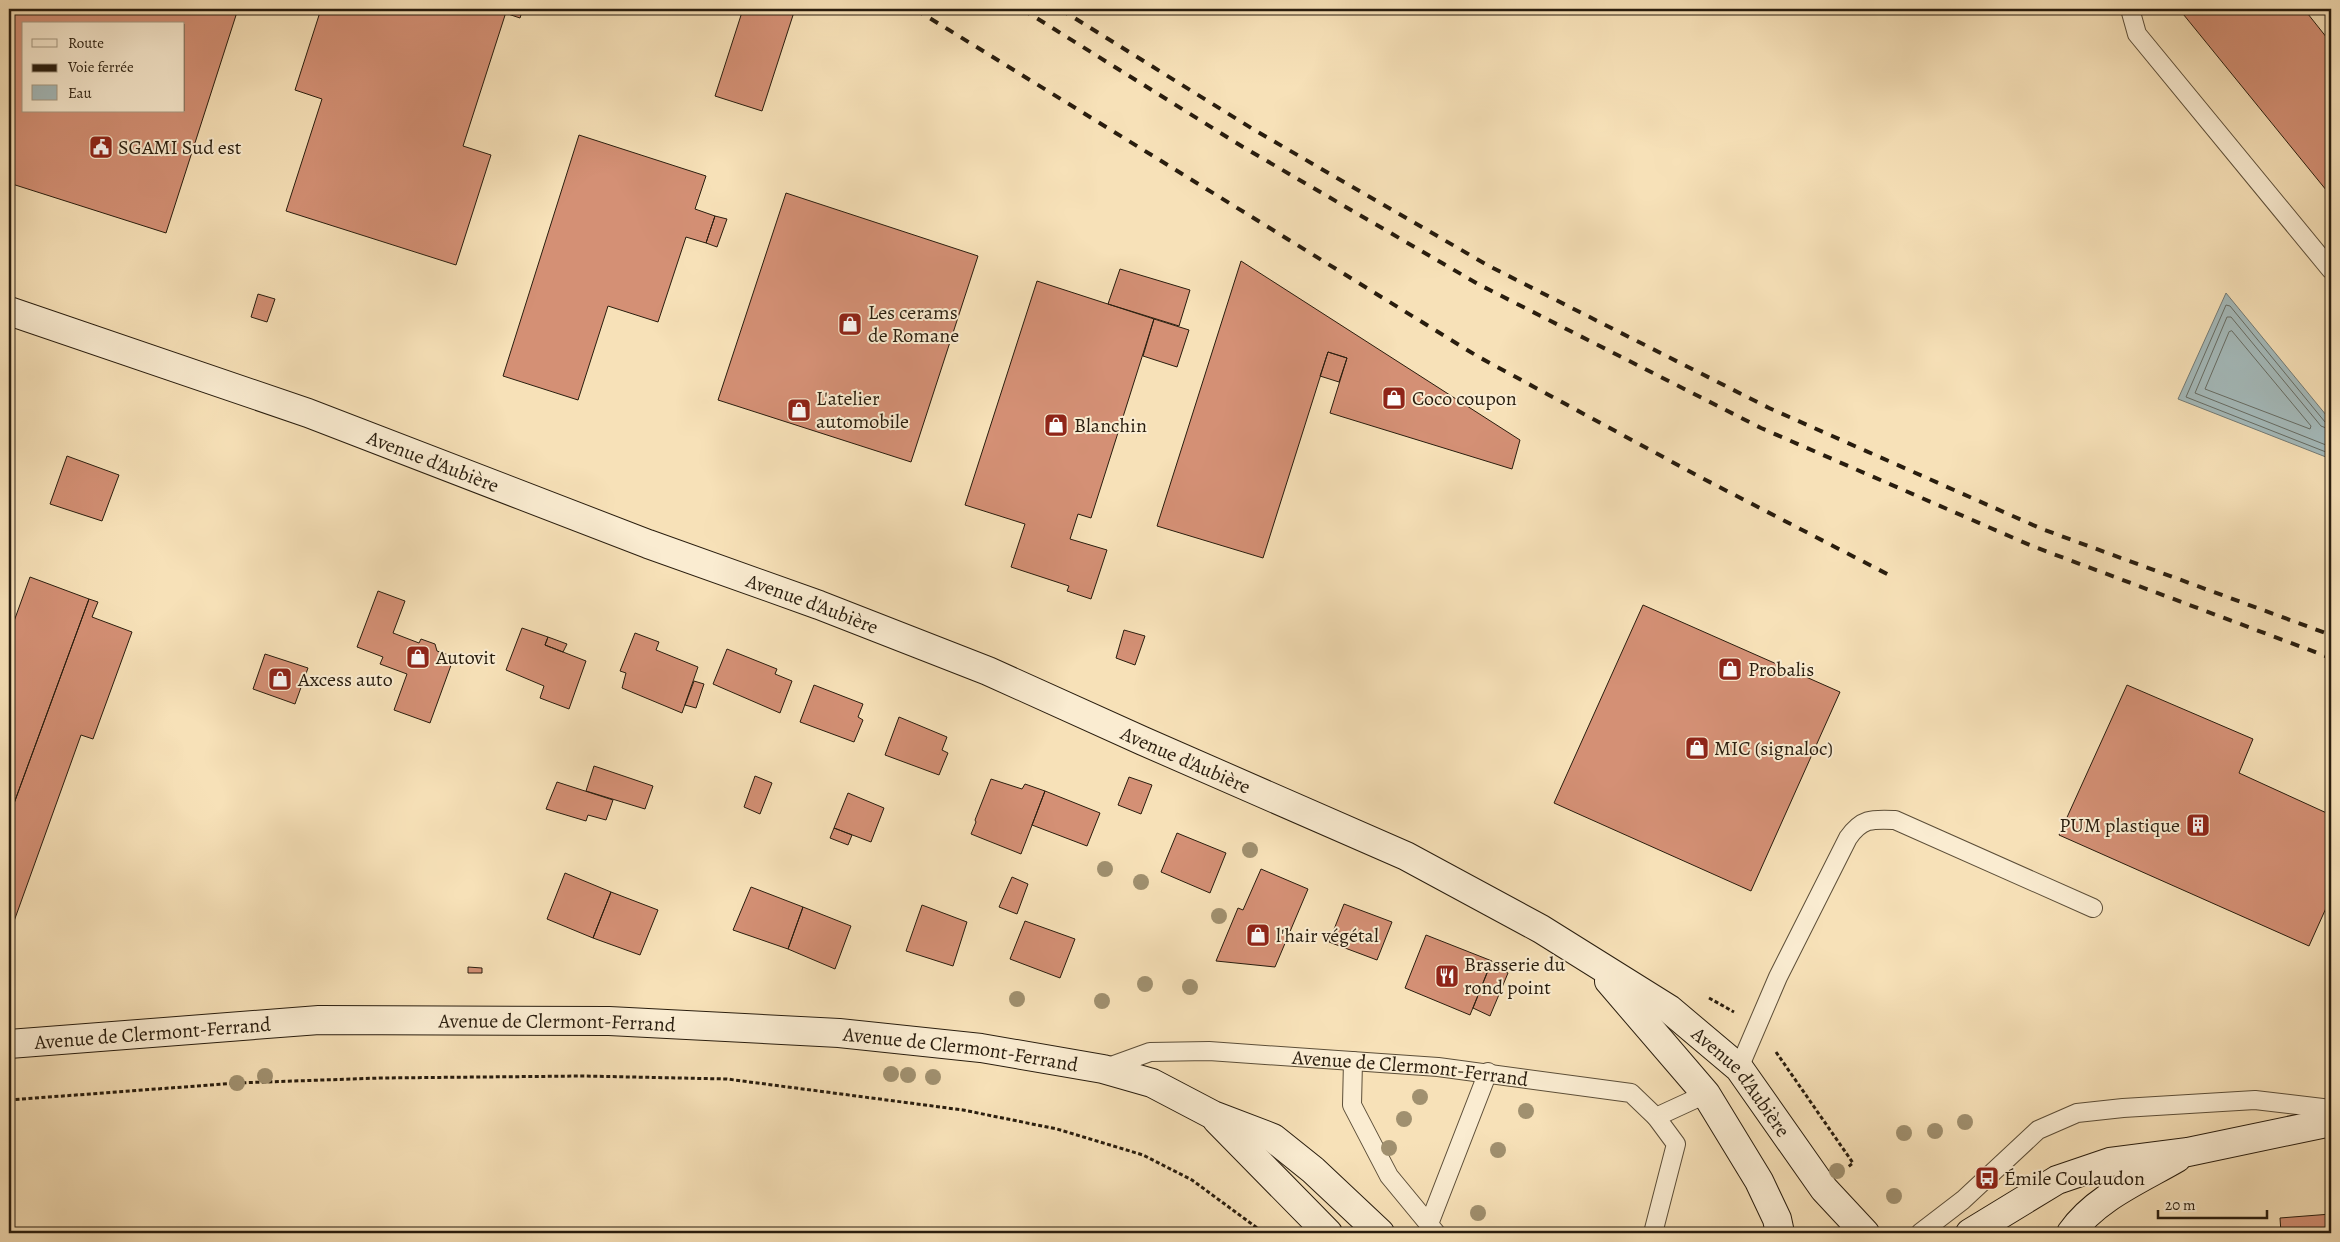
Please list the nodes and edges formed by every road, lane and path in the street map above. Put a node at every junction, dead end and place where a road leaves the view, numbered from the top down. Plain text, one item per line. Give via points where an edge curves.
1 (2130, 9) edge
2 (2331, 270) edge
3 (9, 311) edge
4 (2093, 908) dead end
5 (1590, 959) junction
6 (9, 1044) edge
7 (1353, 1061) junction
8 (1739, 1068) junction
9 (1103, 1069) junction
10 (1488, 1072) junction
11 (1706, 1094) junction
12 (9, 1100) edge
13 (2331, 1109) edge
14 (1213, 1115) junction
15 (1656, 1117) junction
16 (2331, 1122) edge
17 (2188, 1152) junction
18 (1432, 1229) edge
19 (1264, 1233) edge
20 (1328, 1233) edge
21 (1380, 1233) edge
22 (1653, 1233) edge
23 (1780, 1233) edge
24 (1865, 1233) edge
25 (1920, 1233) edge
26 (1970, 1233) edge
27 (2071, 1233) edge

1 - 2 lane via 2138,34
3 - 5 main road, Avenue d'Aubière via 308,413 988,671 1406,856 1542,929
4 - 8 lane via 1895,820 1873,819 1857,825 1778,976
5 - 8 main road, Avenue d'Aubière via 1669,1009
5 - 11 main road, Avenue d'Aubière
6 - 9 main road, Avenue de Clermont-Ferrand via 319,1020 609,1021 839,1033 980,1048
7 - 9 lane, Avenue de Clermont-Ferrand via 1209,1051 1150,1052
7 - 10 lane, Avenue de Clermont-Ferrand
7 - 18 lane via 1352,1105 1389,1176
8 - 24 main road, Avenue d'Aubière via 1824,1189
9 - 14 main road, Avenue de Clermont-Ferrand via 1152,1082
10 - 15 lane, Avenue de Clermont-Ferrand via 1631,1093
10 - 18 lane
11 - 15 lane
11 - 23 main road, Avenue d'Aubière via 1759,1182 1777,1219
12 - 19 path via 237,1083 370,1079 584,1076 727,1079 963,1110 1057,1129 1143,1155 1159,1163 1192,1180
13 - 25 lane via 2255,1100 2077,1114 2038,1130 1969,1195
14 - 20 main road, Avenue de Clermont-Ferrand
14 - 21 main road, Avenue de Clermont-Ferrand via 1273,1138 1313,1170
15 - 22 lane, Avenue de Clermont-Ferrand via 1676,1144
16 - 17 main road
17 - 26 main road via 2110,1162 2057,1180
17 - 27 main road via 2120,1190 2079,1222

